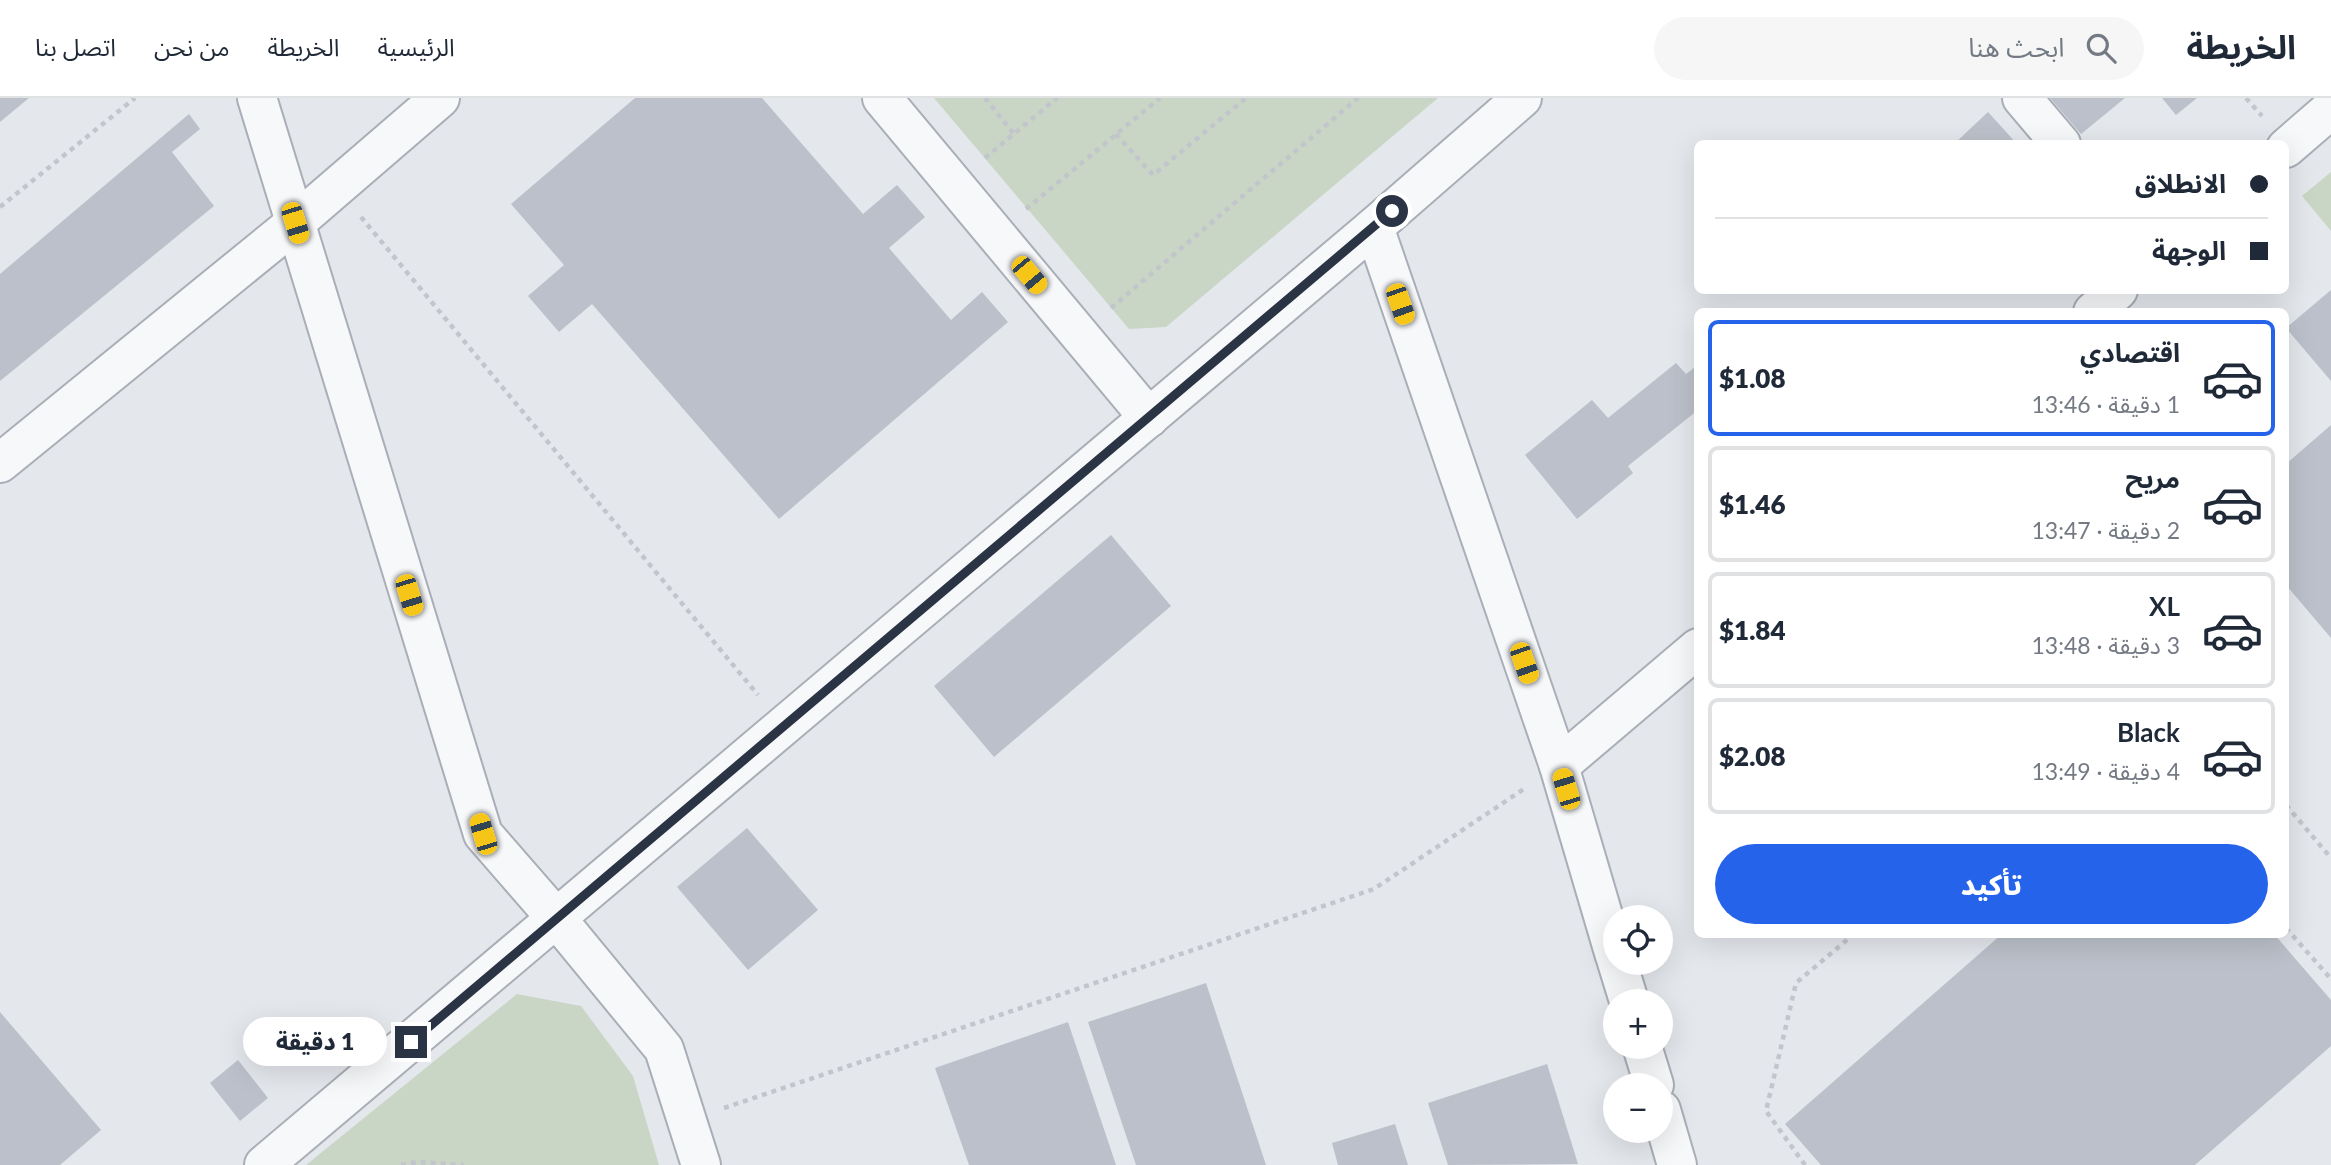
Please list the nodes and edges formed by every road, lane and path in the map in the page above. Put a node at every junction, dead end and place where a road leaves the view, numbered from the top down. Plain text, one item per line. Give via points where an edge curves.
1 (135, 98) edge
2 (257, 98) edge
3 (440, 98) edge
4 (882, 98) edge
5 (985, 98) edge
6 (1057, 98) edge
7 (1160, 98) edge
8 (1246, 98) edge
9 (1358, 98) edge
10 (1522, 98) edge
11 (2022, 98) edge
12 (2331, 109) edge
13 (1014, 134) junction
14 (1116, 134) junction
15 (2058, 140) edge
16 (2289, 145) edge
17 (954, 185) junction
18 (336, 187) junction
19 (0, 207) edge
20 (295, 223) junction
21 (1374, 228) junction
22 (995, 234) junction
23 (2113, 294) edge
24 (2098, 308) edge
25 (1079, 335) junction
26 (1149, 418) junction
27 (0, 463) edge
28 (1694, 651) edge
29 (785, 727) junction
30 (1559, 766) junction
31 (2289, 809) edge
32 (2331, 858) edge
33 (1603, 915) edge
34 (557, 919) junction
35 (2289, 932) edge
36 (1849, 938) edge
37 (2331, 979) edge
38 (687, 1121) junction
39 (1671, 1143) edge
40 (264, 1165) edge
41 (401, 1165) edge
42 (464, 1165) edge
43 (701, 1165) edge
44 (1677, 1165) edge
45 (1805, 1165) edge

1 - 19 path
2 - 20 lane
3 - 18 lane
4 - 17 lane
5 - 13 path
6 - 13 path
7 - 14 path
8 - 14 path via 1153,175
9 - 25 path
10 - 21 lane
11 - 15 lane
12 - 16 lane
13 - 17 path
14 - 22 path
17 - 22 lane
18 - 20 lane
18 - 29 path
20 - 27 lane
20 - 34 lane via 483,834
21 - 26 lane
21 - 30 lane
22 - 25 lane
23 - 24 lane
25 - 26 lane
26 - 29 lane
28 - 30 lane
29 - 34 lane
30 - 33 lane
30 - 38 path via 1374,889
31 - 32 path
34 - 38 lane via 664,1049
34 - 40 lane
35 - 37 path
36 - 45 path via 1796,984 1766,1111
38 - 43 lane
39 - 44 lane
41 - 42 path

